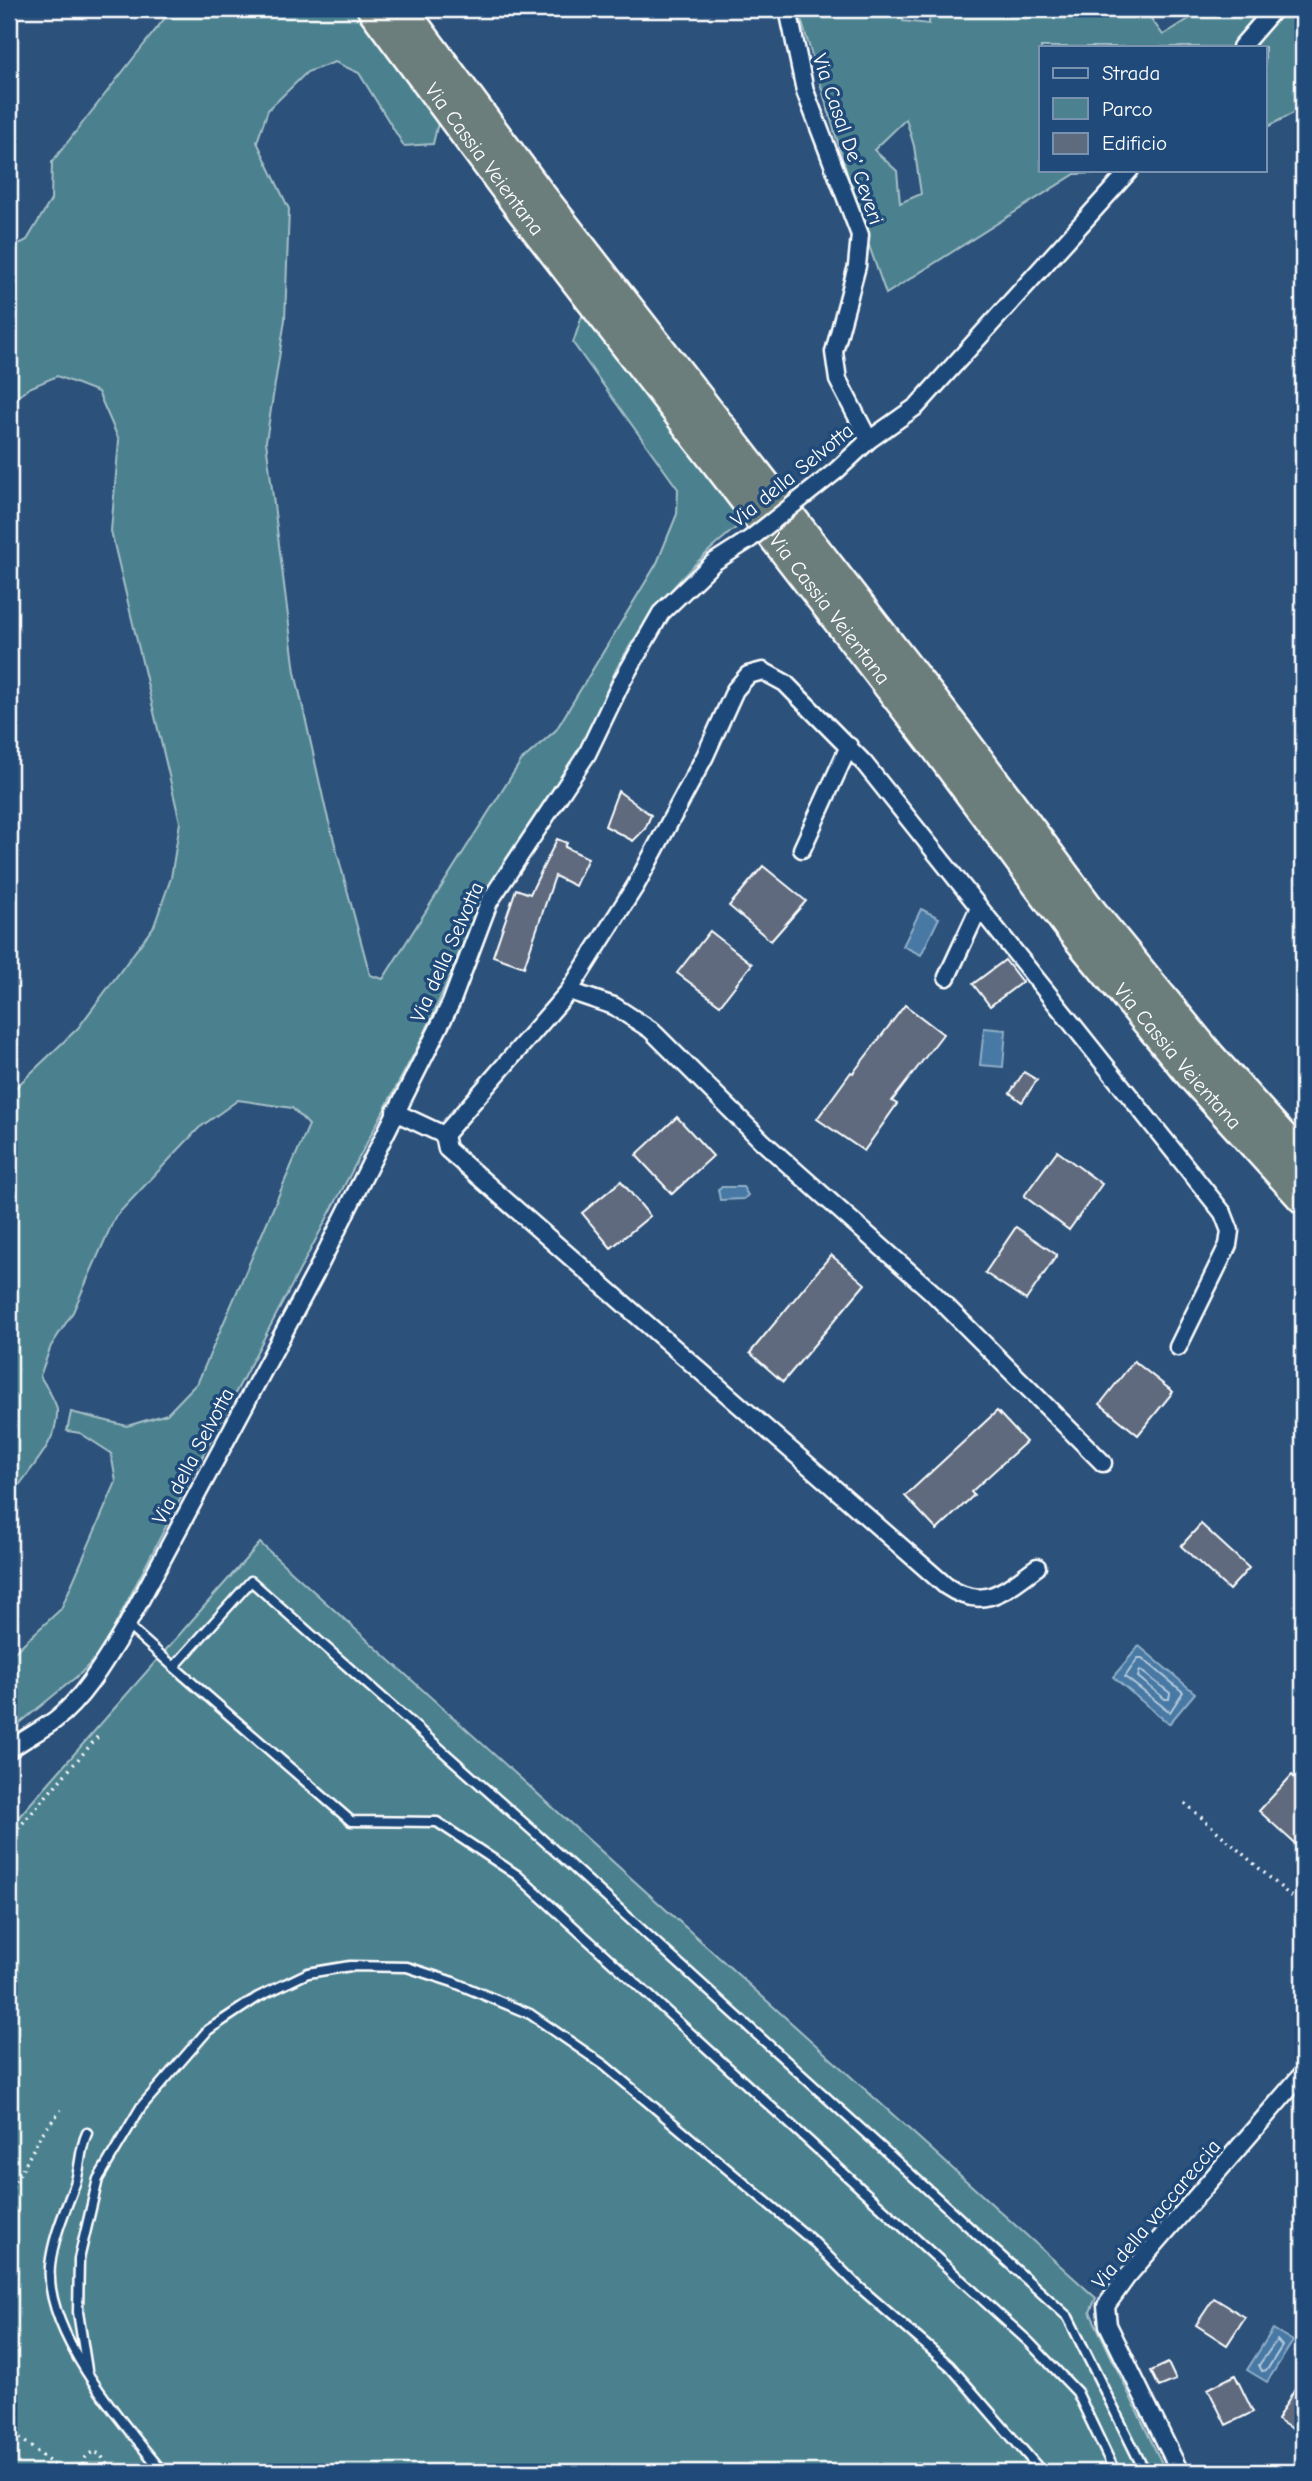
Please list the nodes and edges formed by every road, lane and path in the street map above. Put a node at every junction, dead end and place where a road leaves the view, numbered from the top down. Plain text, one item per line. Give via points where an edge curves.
1 (373, 9) edge
2 (402, 9) edge
3 (788, 9) edge
4 (1274, 9) edge
5 (1242, 46) edge
6 (1128, 172) edge
7 (869, 440) junction
8 (849, 746) junction
9 (802, 849) dead end
10 (979, 908) junction
11 (947, 977) dead end
12 (569, 991) junction
13 (395, 1112) junction
14 (444, 1135) junction
15 (1303, 1160) edge
16 (1303, 1198) edge
17 (1178, 1347) dead end
18 (1103, 1463) dead end
19 (1037, 1567) dead end
20 (127, 1625) junction
21 (174, 1667) junction
22 (100, 1734) dead end
23 (9, 1750) edge
24 (1185, 1803) dead end
25 (9, 1839) edge
26 (1303, 1907) edge
27 (1303, 2073) edge
28 (61, 2110) dead end
29 (87, 2133) dead end
30 (9, 2194) edge
31 (87, 2370) junction
32 (9, 2429) edge
33 (62, 2472) edge
34 (83, 2472) edge
35 (113, 2472) edge
36 (163, 2472) edge
37 (1042, 2472) edge
38 (1115, 2472) edge
39 (1145, 2472) edge
40 (1180, 2472) edge

1 - 16 highway, Via Cassia Veientana via 1071,929 1195,1079
2 - 15 highway, Via Cassia Veientana via 1092,913 1210,1057
3 - 7 street, Via Casal De' Ceveri via 805,91 860,235 834,352 838,380
4 - 5 street
6 - 7 street, Via della Selvotta via 917,406
7 - 13 street, Via della Selvotta, bridge via 750,539 714,562 661,613 587,754 489,902 451,1003
8 - 9 street
8 - 10 street
8 - 12 street via 779,679 758,671 743,679 636,886
10 - 11 street
10 - 17 street via 1228,1223 1225,1253
12 - 14 street
12 - 18 street via 614,1006 651,1031 762,1141 932,1292
13 - 14 street
13 - 20 street, Via della Selvotta via 315,1274
14 - 19 street via 447,1149 946,1586 967,1598 982,1599 1005,1590
20 - 21 lane
20 - 23 street, Via della Selvotta via 71,1704
21 - 38 lane via 351,1821 437,1822 517,1875 1029,2342 1077,2392
21 - 39 lane via 251,1581 1068,2317
22 - 25 path
24 - 26 path
27 - 40 street, Via della vaccareccia via 1106,2306 1108,2325
28 - 30 path via 41,2135
29 - 31 lane via 50,2269 63,2325
31 - 36 lane via 114,2414
31 - 37 lane via 78,2312 79,2259 99,2179 141,2108 208,2031 258,1997 307,1973 350,1966 407,1967 530,2014 604,2065 815,2243 950,2366
32 - 33 path
34 - 35 path via 82,2462 93,2452 100,2454

